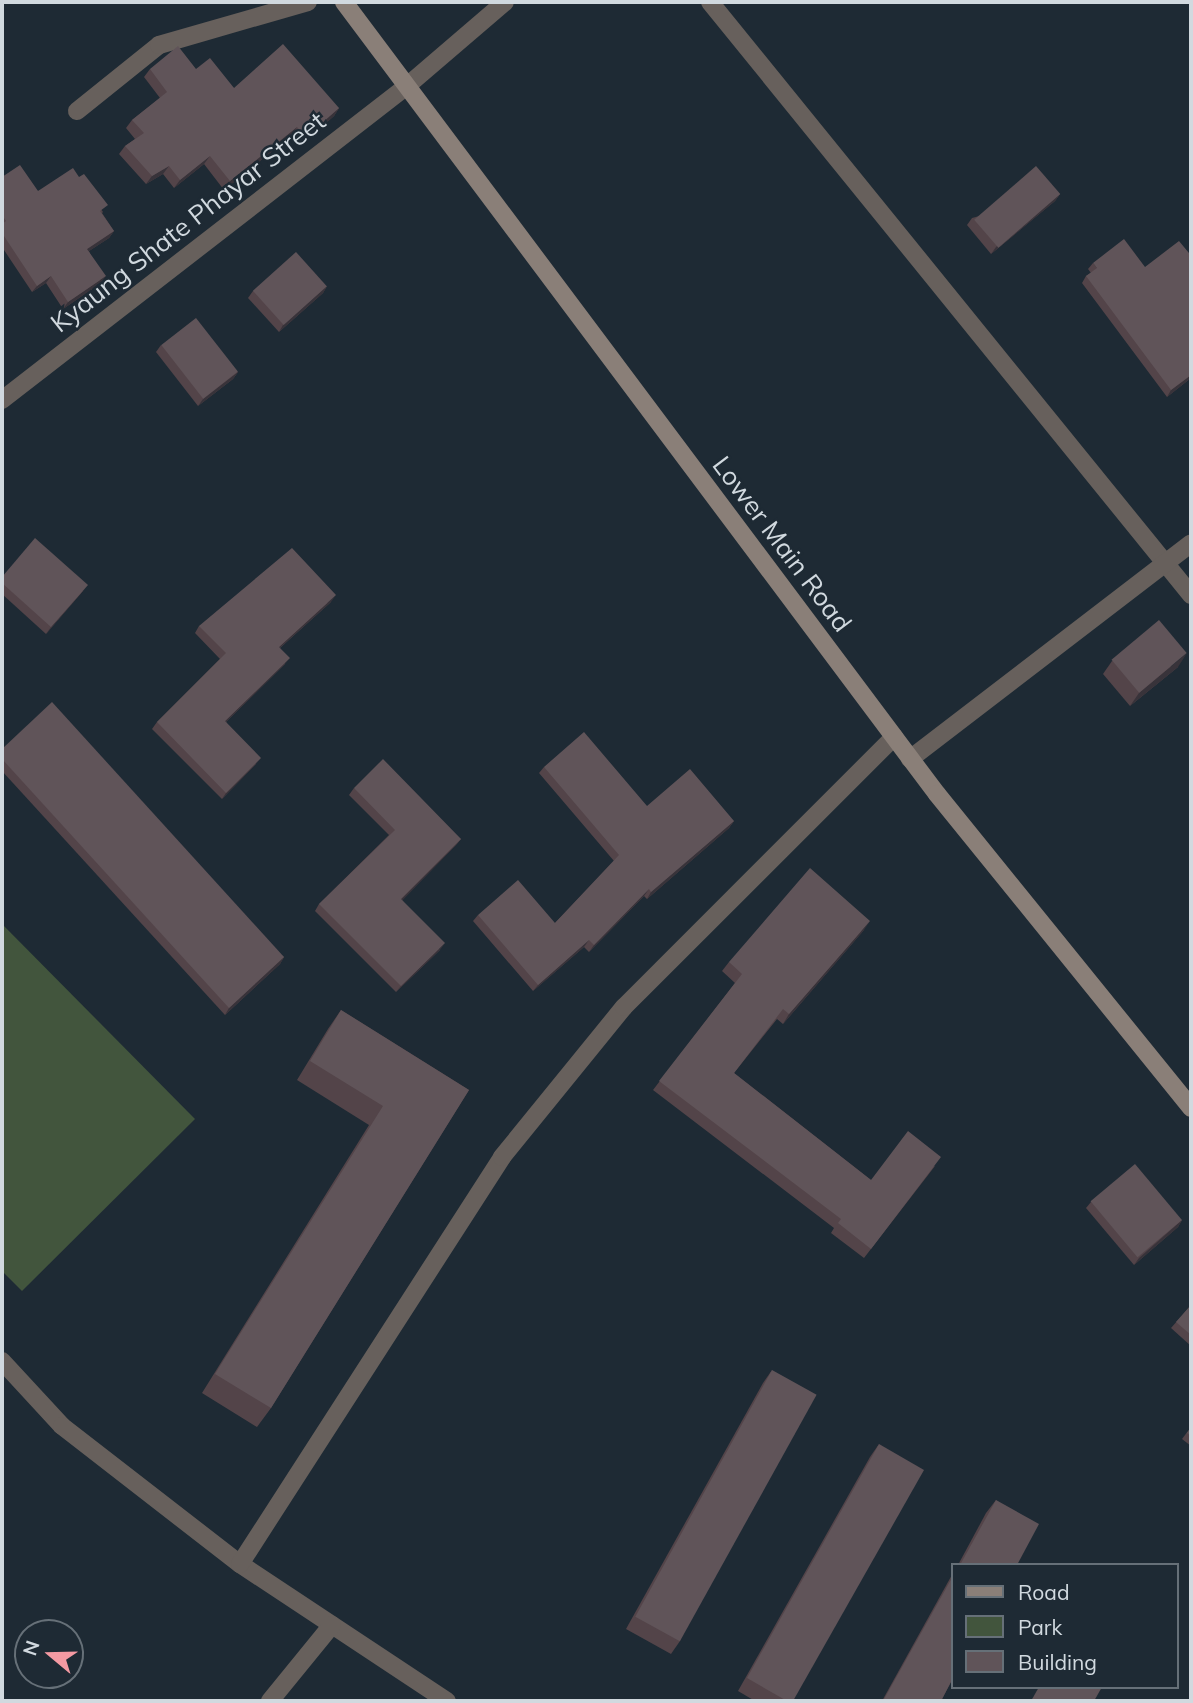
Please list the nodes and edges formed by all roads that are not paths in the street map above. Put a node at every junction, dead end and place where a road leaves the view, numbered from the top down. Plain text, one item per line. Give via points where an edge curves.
1 (307, 2) edge
2 (344, 2) edge
3 (505, 2) edge
4 (710, 2) edge
5 (407, 86) junction
6 (77, 111) dead end
7 (2, 400) edge
8 (1191, 543) edge
9 (1166, 563) junction
10 (1191, 595) edge
11 (894, 737) junction
12 (911, 759) junction
13 (1191, 1108) edge
14 (2, 1362) edge
15 (240, 1564) junction
16 (332, 1625) junction
17 (270, 1701) edge
18 (447, 1701) edge

1 - 6 lane via 159,46
2 - 5 main road, Lower Main Road
3 - 5 lane, Kyaung Shate Phayar Street
4 - 9 lane
5 - 7 lane, Kyaung Shate Phayar Street
5 - 11 main road, Lower Main Road
8 - 9 lane
9 - 10 lane
9 - 12 lane
11 - 12 main road, Lower Main Road
11 - 15 lane via 624,1007 502,1157
12 - 13 main road, Lower Main Road
14 - 15 lane via 62,1426
15 - 16 lane
16 - 17 lane
16 - 18 lane

